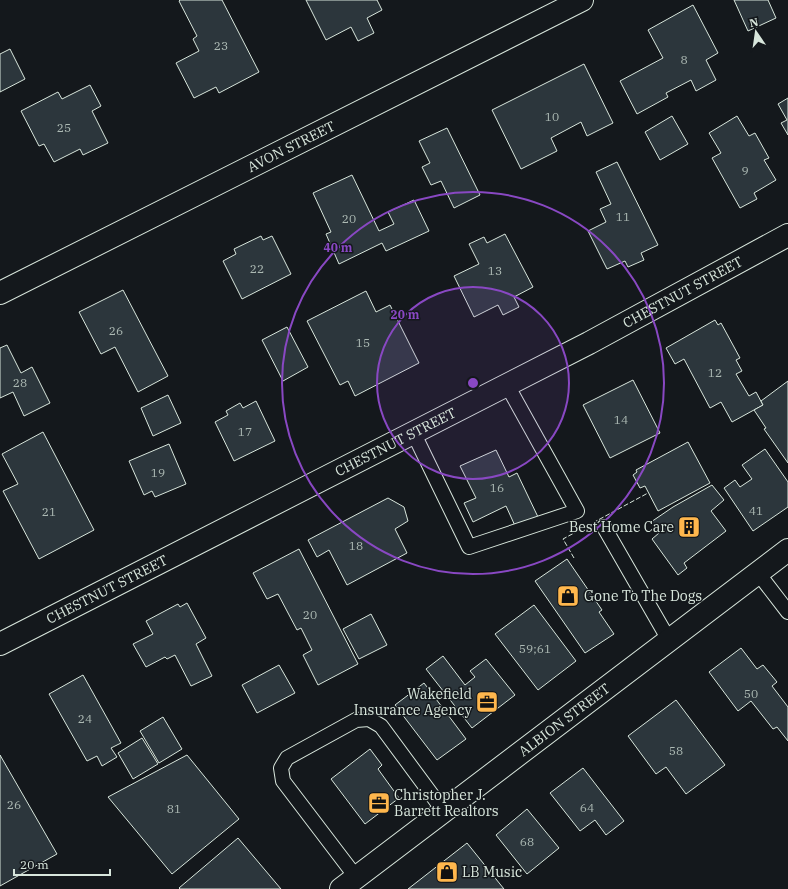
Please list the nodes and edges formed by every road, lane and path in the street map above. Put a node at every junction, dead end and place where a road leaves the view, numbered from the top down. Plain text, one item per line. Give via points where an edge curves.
1 (582, 0) edge
2 (788, 235) edge
3 (0, 293) edge
4 (507, 384) junction
5 (413, 432) junction
6 (604, 527) dead end
7 (788, 550) edge
8 (758, 573) junction
9 (788, 612) edge
10 (669, 640) junction
11 (0, 644) edge
12 (443, 810) junction
13 (348, 883) edge

1 - 3 street, AVON STREET
2 - 4 street, CHESTNUT STREET
4 - 5 street, CHESTNUT STREET
4 - 5 lane via 577,511 469,547
5 - 11 street, CHESTNUT STREET
6 - 10 lane
7 - 8 street, ALBION STREET
8 - 9 lane
8 - 10 street, ALBION STREET
10 - 12 street, ALBION STREET
12 - 13 street, ALBION STREET
12 - 13 lane via 381,726 369,718 356,720 288,758 282,764 281,772 285,784

